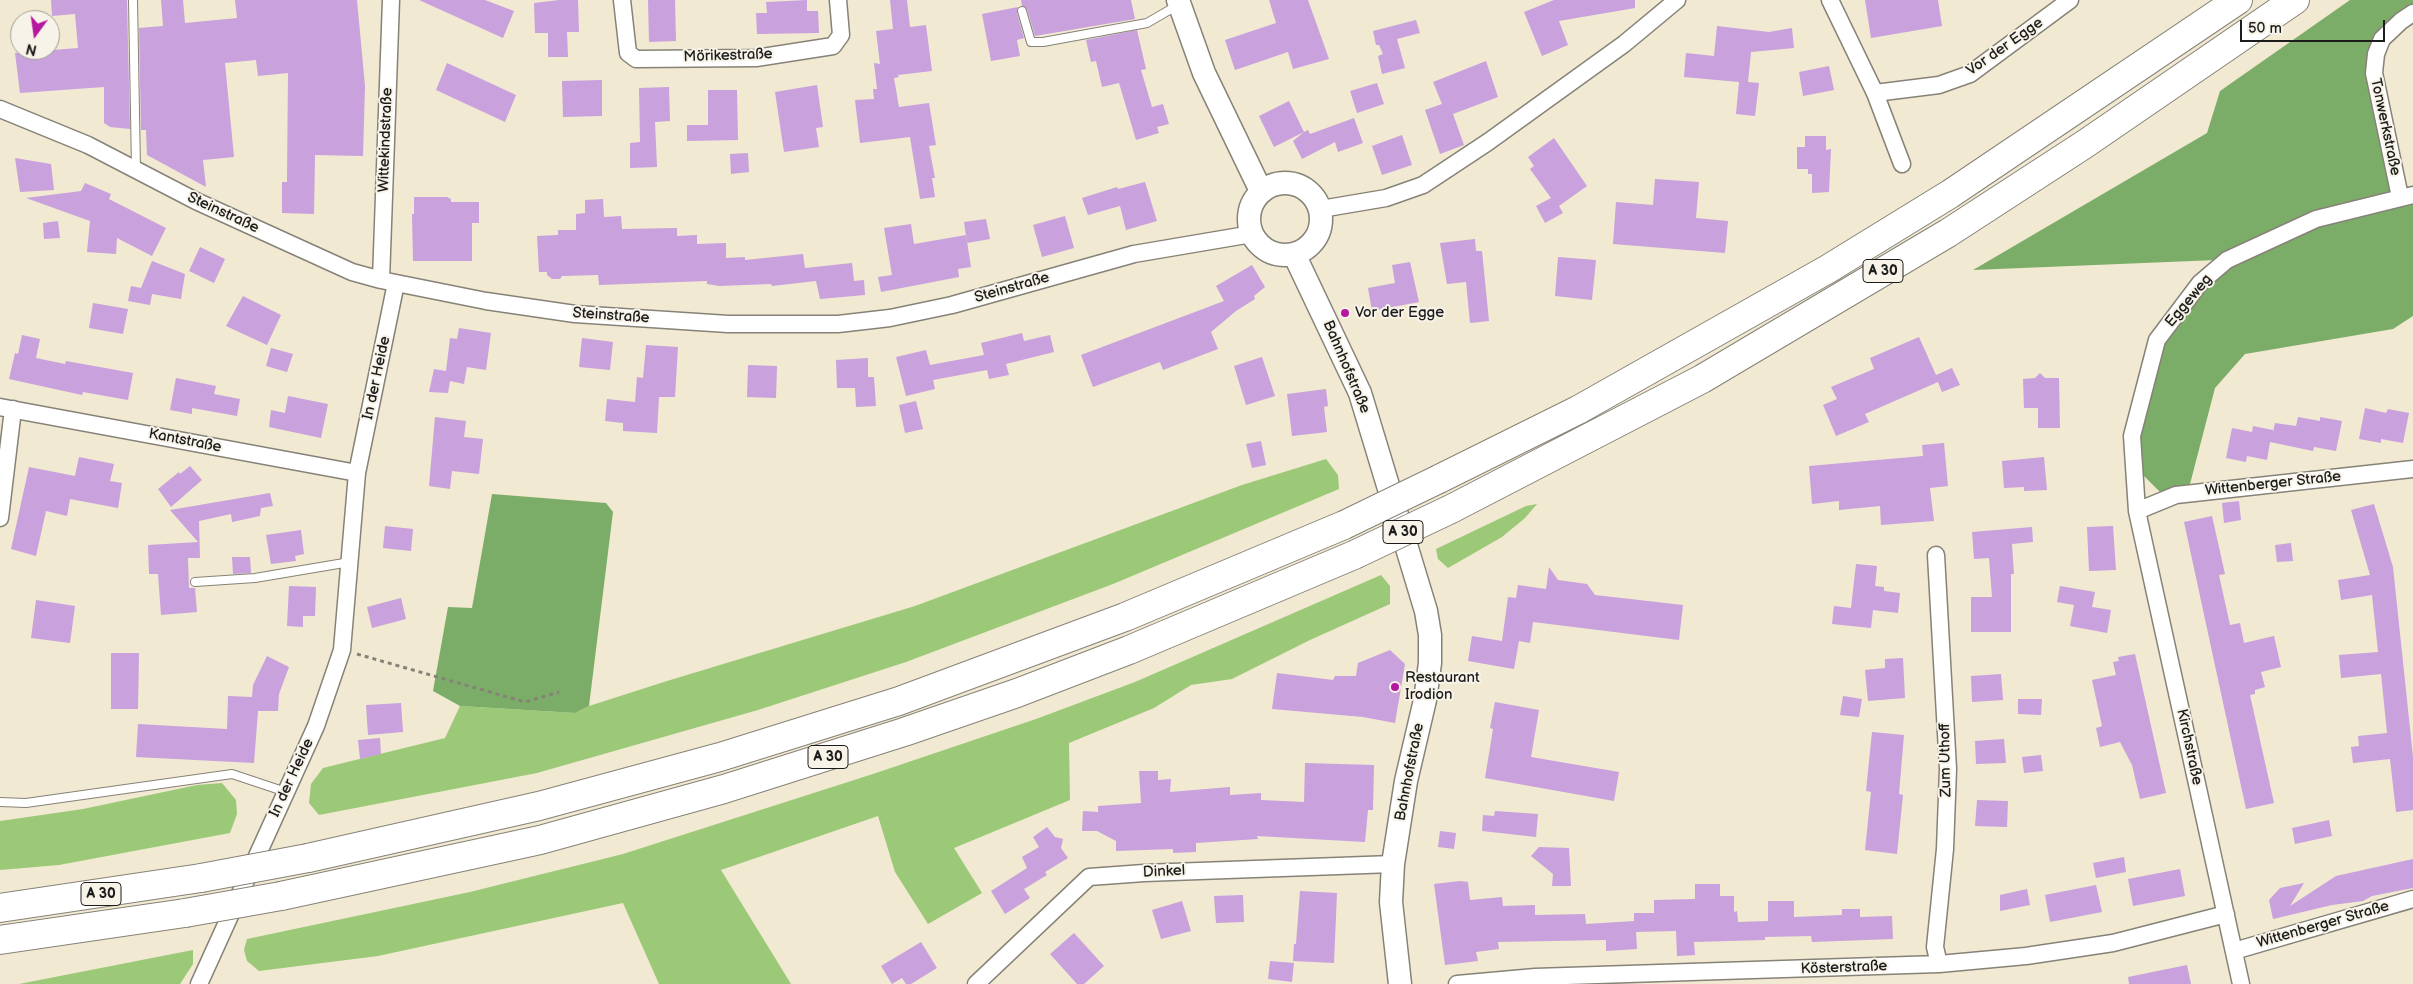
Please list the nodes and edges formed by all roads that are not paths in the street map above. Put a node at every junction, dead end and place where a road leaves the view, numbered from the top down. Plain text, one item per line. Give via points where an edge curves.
1 (134, 0) edge
2 (391, 0) edge
3 (622, 0) edge
4 (838, 0) edge
5 (1677, 0) edge
6 (1830, 0) edge
7 (2070, 0) edge
8 (2238, 0) edge
9 (2295, 0) edge
10 (1179, 2) edge
11 (1022, 11) dead end
12 (2413, 13) edge
13 (1875, 93) junction
14 (0, 109) edge
15 (1902, 164) dead end
16 (136, 169) junction
17 (1261, 191) junction
18 (2406, 196) edge
19 (1320, 209) junction
20 (1252, 234) junction
21 (1294, 254) junction
22 (388, 282) junction
23 (6, 408) edge
24 (2413, 469) edge
25 (358, 473) junction
26 (2137, 511) junction
27 (0, 518) edge
28 (1936, 555) dead end
29 (350, 562) junction
30 (195, 582) dead end
31 (286, 792) junction
32 (0, 802) edge
33 (1393, 864) junction
34 (2413, 899) edge
35 (0, 908) edge
36 (2226, 914) junction
37 (0, 940) edge
38 (2234, 951) junction
39 (1938, 964) junction
40 (198, 984) edge
41 (976, 984) edge
42 (1400, 984) edge
43 (1457, 984) edge
44 (2241, 984) edge

1 - 16 lane
2 - 22 street, Wittekindstraße
3 - 4 street, Mörikestraße via 628,52 636,59 645,59 756,58 833,46 841,34
5 - 19 street via 1624,44 1423,185 1386,198
6 - 13 street
7 - 13 street, Vor der Egge via 1970,74 1939,85
8 - 35 highway, A 30, bridge via 1991,167 1828,269 1578,410 1344,525 1126,617 898,701 720,757 539,806 308,858 201,878
9 - 37 highway, A 30, bridge via 2085,144 1948,232 1702,379 1451,509 1354,555 1120,654 810,762 540,840 281,896
10 - 11 lane via 1147,23 1043,42 1031,42
10 - 17 street via 1204,73
12 - 18 street, Tonwerkstraße via 2382,39 2374,73
13 - 15 street
14 - 16 street, Steinstraße via 88,145
16 - 22 street, Steinstraße via 320,259
17 - 19 street via 1278,184 1296,184 1316,198
17 - 20 street via 1249,211
18 - 26 street, Eggeweg via 2316,219 2227,260 2200,283 2157,340 2132,436
19 - 21 street via 1322,221 1317,237 1305,250
20 - 21 street via 1257,242 1274,254
20 - 22 street, Steinstraße via 1134,254 952,305 890,318 838,324 728,324 575,314
21 - 33 street, Bahnhofstraße via 1360,393 1426,611 1430,635 1425,700 1406,781
22 - 25 street, In der Heide
23 - 25 street, Kantstraße
23 - 27 street, Kantstraße
24 - 26 street, Wittenberger Straße via 2176,495
25 - 29 street, In der Heide
26 - 36 street, Kirchstraße
28 - 39 street, Zum Uthoff via 1948,770 1946,849 1936,947
29 - 30 lane via 255,578
29 - 31 street, In der Heide via 342,650 316,726
31 - 32 lane via 232,774 26,803
31 - 40 street, In der Heide
33 - 41 street, Dinkel via 1089,878
33 - 42 street, Bahnhofstraße via 1391,902
34 - 38 street, Wittenberger Straße
36 - 38 street, Kirchstraße
36 - 39 street, Kösterstraße via 2078,949
38 - 44 street, Kirchstraße
39 - 43 street, Kösterstraße via 1535,977

